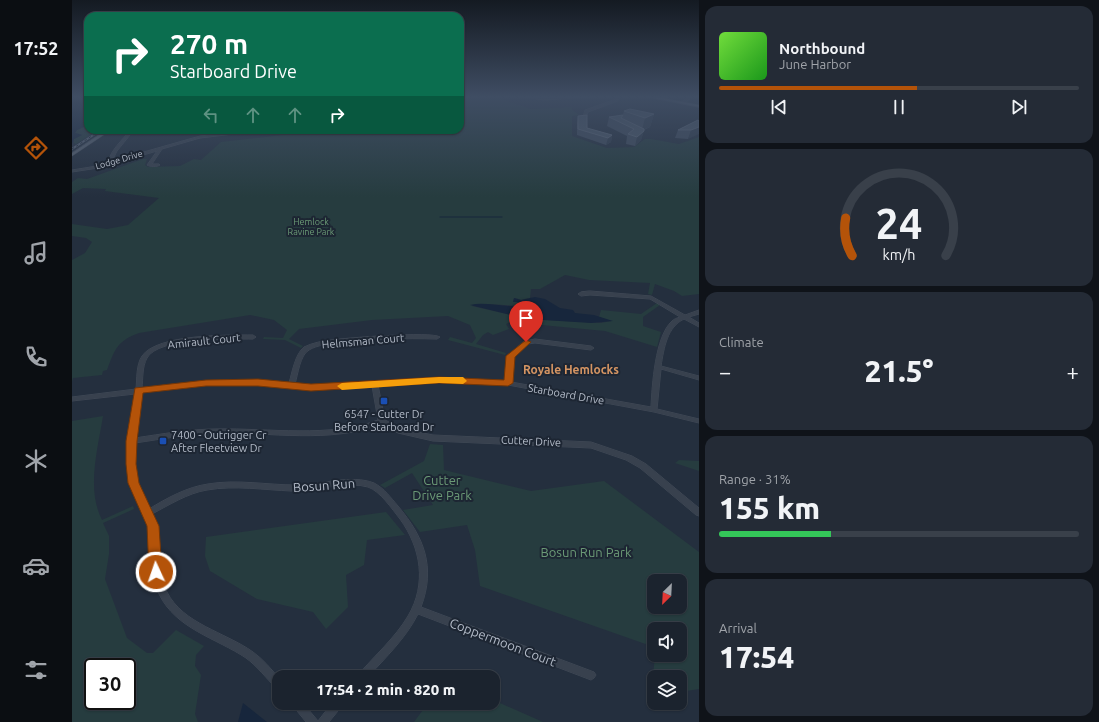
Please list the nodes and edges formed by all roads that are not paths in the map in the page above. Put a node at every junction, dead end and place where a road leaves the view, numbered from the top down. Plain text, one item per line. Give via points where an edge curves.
1 (103, 134) edge
2 (129, 134) edge
3 (230, 134) edge
4 (160, 149) junction
5 (72, 155) edge
6 (110, 163) junction
7 (158, 165) dead end
8 (72, 171) edge
9 (581, 294) dead end
10 (699, 312) edge
11 (684, 317) junction
12 (699, 325) edge
13 (437, 336) dead end
14 (254, 337) dead end
15 (591, 348) dead end
16 (659, 367) junction
17 (699, 378) edge
18 (508, 383) junction
19 (375, 385) junction
20 (291, 386) junction
21 (138, 390) junction
22 (72, 399) edge
23 (654, 410) junction
24 (382, 421) junction
25 (699, 421) edge
26 (131, 441) junction
27 (699, 513) edge
28 (146, 514) junction
29 (416, 609) junction
30 (368, 670) edge
31 (591, 675) dead end
32 (272, 678) edge
33 (302, 710) edge
34 (333, 710) edge
35 (313, 722) edge
36 (322, 722) edge

1 - 5 main road
2 - 6 street via 113,153
3 - 4 street, Lodge Drive via 200,138
4 - 6 street, Lodge Drive
4 - 7 street via 149,165
6 - 8 street, Lodge Drive
9 - 11 street via 651,298
10 - 11 street
11 - 12 street
11 - 16 street via 673,323 666,332
13 - 20 street, Helmsman Court via 365,339 311,347 299,360
14 - 21 street, Amirault Court via 211,338 160,346 146,356
15 - 18 street via 546,341 526,342 511,356
16 - 17 street
16 - 23 street
18 - 19 street, Starboard Drive via 439,380
18 - 23 street, Starboard Drive
19 - 20 street, Starboard Drive
19 - 24 street
20 - 21 street, Starboard Drive via 206,383
21 - 22 street, Starboard Drive
21 - 26 street, Amirault Court
23 - 25 street, Starboard Drive
24 - 26 street via 374,426 346,431 215,431
24 - 27 street, Cutter Drive via 400,431 433,438 591,445 629,458 643,466
26 - 28 street, Amirault Court via 134,483
28 - 29 street, Bosun Run via 188,493 209,487 295,488 360,482 373,486 411,528 421,550 424,574
28 - 32 street, Amirault Court via 153,526 156,572 165,599 189,622 249,655
29 - 30 street, Bosun Run via 410,620
29 - 31 street, Coppermoon Court
33 - 35 street
34 - 36 street

